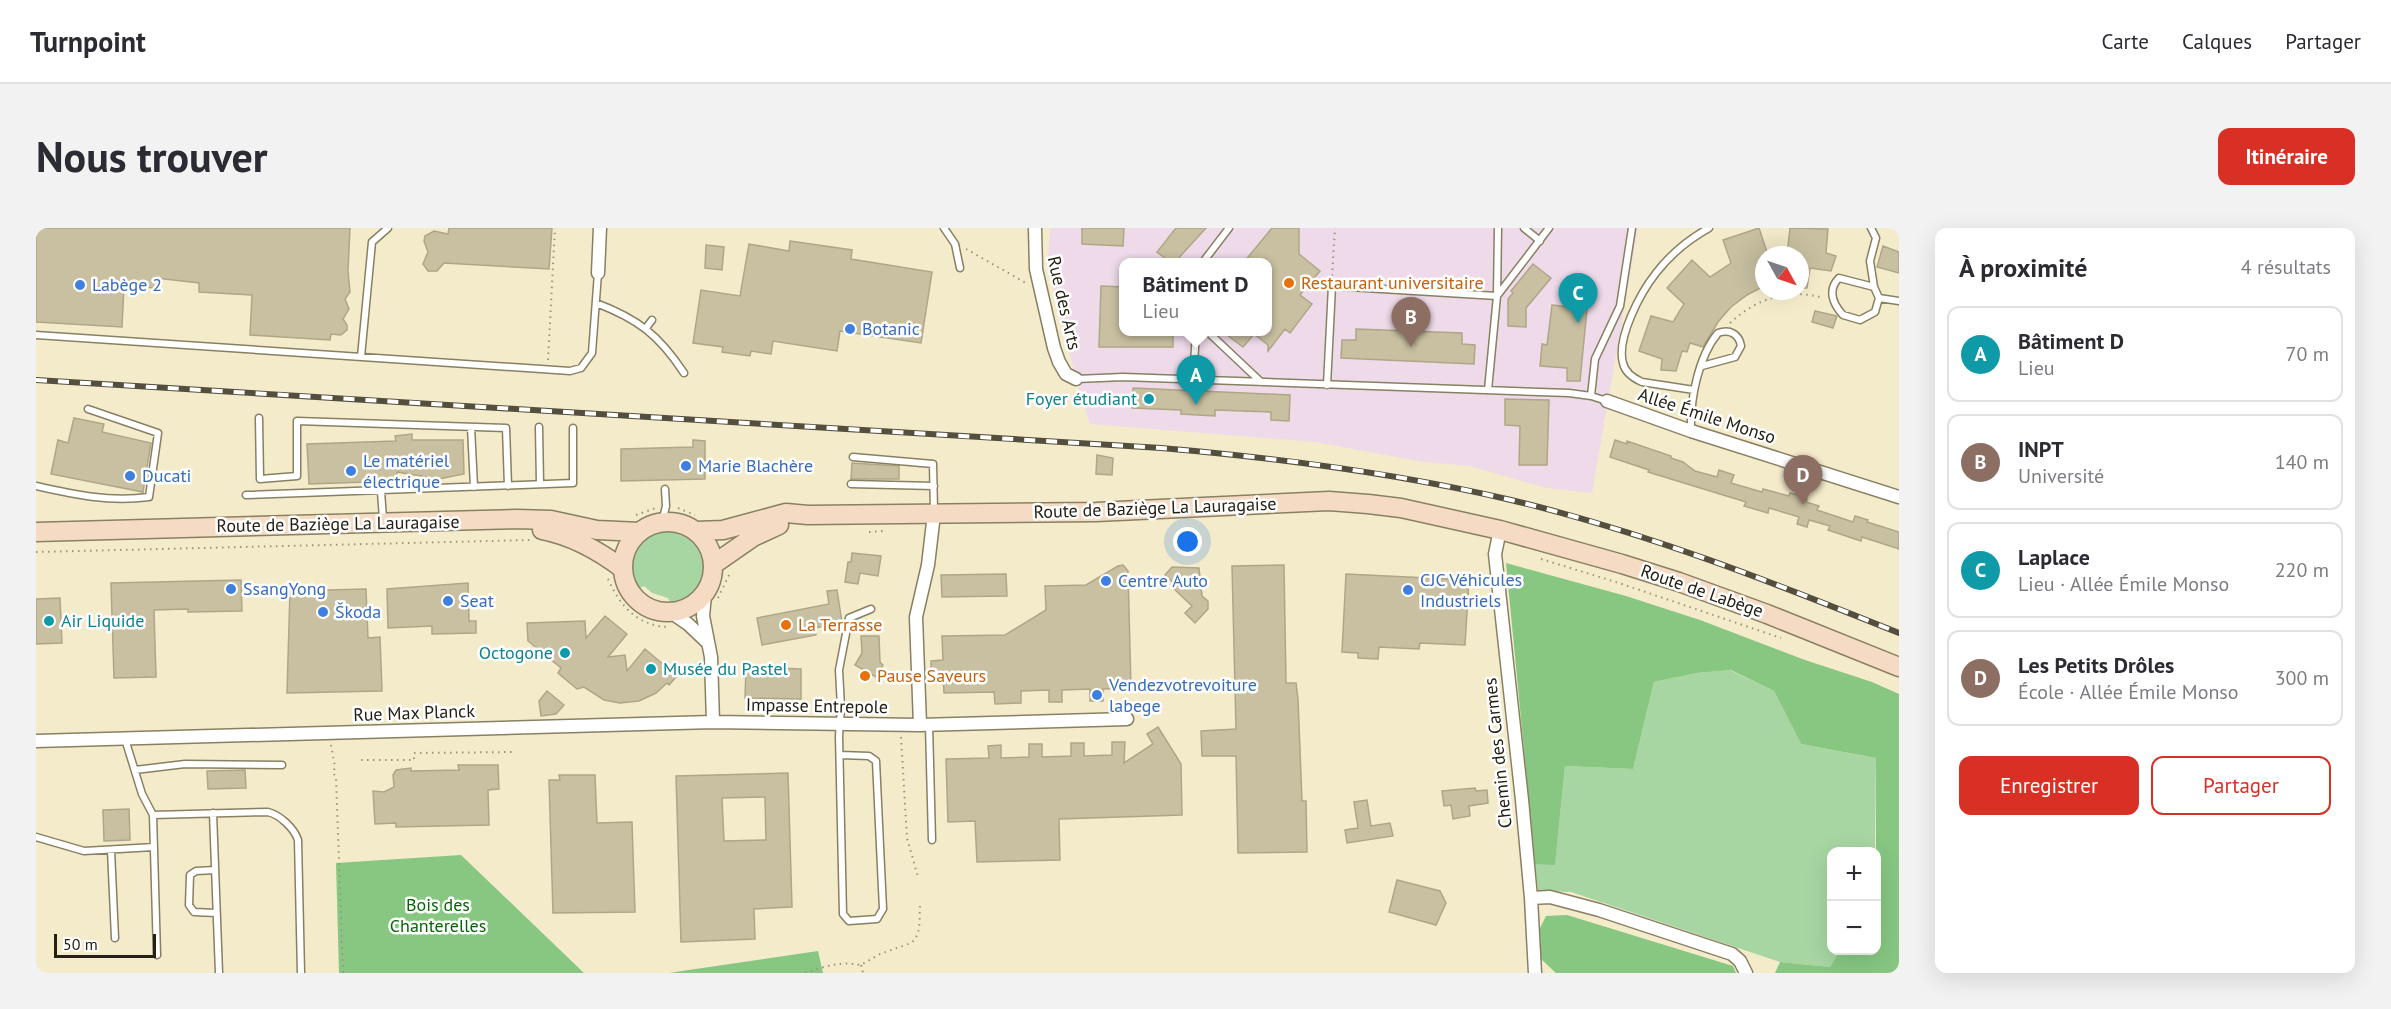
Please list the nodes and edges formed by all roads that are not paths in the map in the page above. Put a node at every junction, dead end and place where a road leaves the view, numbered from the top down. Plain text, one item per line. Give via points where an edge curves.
1 (388, 228) edge
2 (600, 228) edge
3 (944, 228) edge
4 (1035, 228) edge
5 (1229, 228) edge
6 (1498, 228) edge
7 (1524, 228) edge
8 (1549, 228) edge
9 (1632, 228) edge
10 (1709, 228) edge
11 (1871, 228) edge
12 (1540, 241) junction
13 (1206, 258) edge
14 (960, 268) dead end
15 (598, 273) joint
16 (1874, 287) junction
17 (1497, 296) junction
18 (1880, 298) junction
19 (1899, 301) edge
20 (596, 303) junction
21 (652, 320) dead end
22 (646, 328) junction
23 (36, 335) edge
24 (1196, 336) edge
25 (1212, 336) edge
26 (361, 357) junction
27 (1702, 366) junction
28 (684, 373) dead end
29 (1076, 379) joint
30 (1193, 380) junction
31 (1262, 382) junction
32 (1327, 384) junction
33 (1488, 390) junction
34 (1694, 390) junction
35 (1591, 396) junction
36 (1607, 401) joint
37 (88, 409) dead end
38 (260, 418) dead end
39 (471, 427) junction
40 (539, 427) dead end
41 (573, 428) dead end
42 (1691, 431) junction
43 (853, 457) dead end
44 (540, 484) junction
45 (851, 484) dead end
46 (36, 486) edge
47 (508, 486) junction
48 (934, 486) junction
49 (474, 487) junction
50 (665, 489) dead end
51 (381, 491) junction
52 (246, 495) dead end
53 (1899, 496) edge
54 (934, 514) junction
55 (659, 515) junction
56 (808, 515) junction
57 (383, 523) junction
58 (635, 524) junction
59 (1500, 530) junction
60 (697, 531) junction
61 (36, 532) edge
62 (36, 542) edge
63 (714, 564) junction
64 (615, 573) junction
65 (710, 599) junction
66 (870, 609) dead end
67 (671, 620) junction
68 (708, 643) junction
69 (1899, 667) edge
70 (1127, 718) dead end
71 (713, 722) junction
72 (839, 725) junction
73 (925, 725) junction
74 (125, 739) junction
75 (36, 741) edge
76 (840, 755) junction
77 (282, 765) dead end
78 (135, 771) junction
79 (213, 813) junction
80 (153, 815) junction
81 (36, 837) edge
82 (932, 840) dead end
83 (154, 848) junction
84 (111, 850) junction
85 (215, 870) junction
86 (1531, 898) junction
87 (216, 914) junction
88 (115, 938) dead end
89 (157, 955) dead end
90 (219, 973) edge
91 (301, 973) edge
92 (1534, 973) edge
93 (1746, 973) edge

1 - 26 lane via 372,242
2 - 15 street
3 - 14 lane via 955,244
4 - 29 street, Rue des Arts via 1039,283 1059,362 1066,374
5 - 13 lane
6 - 17 lane
7 - 12 lane
8 - 12 lane
9 - 35 lane via 1620,306 1595,359
10 - 34 lane via 1667,261 1644,290 1628,327 1622,354 1627,372 1642,382
11 - 16 lane via 1876,238 1870,261
12 - 17 lane
15 - 20 lane
16 - 18 lane
16 - 18 lane via 1839,278 1832,300 1843,315 1860,320 1875,312
17 - 32 lane via 1332,286
17 - 33 lane
18 - 19 lane
20 - 22 lane
20 - 26 lane via 593,349 587,362 570,371
21 - 22 lane
22 - 28 lane
23 - 26 lane
24 - 30 lane
25 - 31 lane
27 - 27 lane via 1718,333 1736,334 1740,352 1729,360
27 - 34 lane
29 - 30 lane
30 - 31 lane
31 - 32 lane
32 - 33 lane
33 - 35 lane
34 - 42 lane
35 - 36 lane
36 - 42 street, Allée Émile Monso
37 - 46 lane via 159,433 149,497 123,501 89,498
38 - 39 lane via 260,479 297,477 297,421
39 - 47 lane via 506,428
39 - 49 lane
40 - 44 lane
41 - 44 lane via 573,483
42 - 53 street, Allée Émile Monso
43 - 48 lane via 933,464
44 - 47 lane
45 - 48 lane
47 - 49 lane
48 - 54 lane
49 - 51 lane
50 - 55 lane via 666,506
51 - 52 lane
51 - 57 lane
54 - 56 main road, Route de Baziège La Lauragaise
54 - 59 main road, Route de Baziège La Lauragaise via 1096,512 1348,501 1401,508
54 - 73 street via 916,617
55 - 58 main road via 650,525
55 - 60 main road
56 - 60 main road, Route de Baziège La Lauragaise via 786,513 723,530
56 - 63 main road, Route de Baziège La Lauragaise via 753,537
57 - 58 main road, Route de Baziège La Lauragaise via 551,520 597,530
57 - 61 main road, Route de Baziège La Lauragaise
58 - 64 main road
59 - 69 main road, Route de Labège via 1679,582
59 - 86 street, Chemin des Carmes via 1495,554
60 - 63 main road via 706,541
62 - 64 main road, Route de Baziège La Lauragaise via 543,530 573,538 604,554
63 - 65 main road
64 - 67 main road via 639,601
65 - 67 main road
65 - 68 street via 703,616
66 - 72 lane via 853,615 847,622 838,680
67 - 68 street via 688,624
68 - 71 street
70 - 73 street, Impasse Entrepole
71 - 72 street, Impasse Entrepole
71 - 74 street, Rue Max Planck
72 - 73 street, Impasse Entrepole
72 - 76 lane
73 - 82 lane
74 - 75 street, Rue Max Planck
74 - 78 lane
76 - 76 lane via 843,914 849,921 871,921 883,909 876,761 869,756
77 - 78 lane via 185,764
78 - 80 lane
79 - 80 lane
79 - 85 lane
79 - 91 lane via 268,812 276,814 296,833
80 - 83 lane
81 - 84 lane via 84,851
83 - 84 lane
83 - 89 lane
84 - 88 lane
85 - 87 lane
85 - 87 lane via 190,874 189,905 194,912
86 - 92 street, Chemin des Carmes
86 - 93 street via 1551,897 1599,910 1732,954
87 - 90 lane

